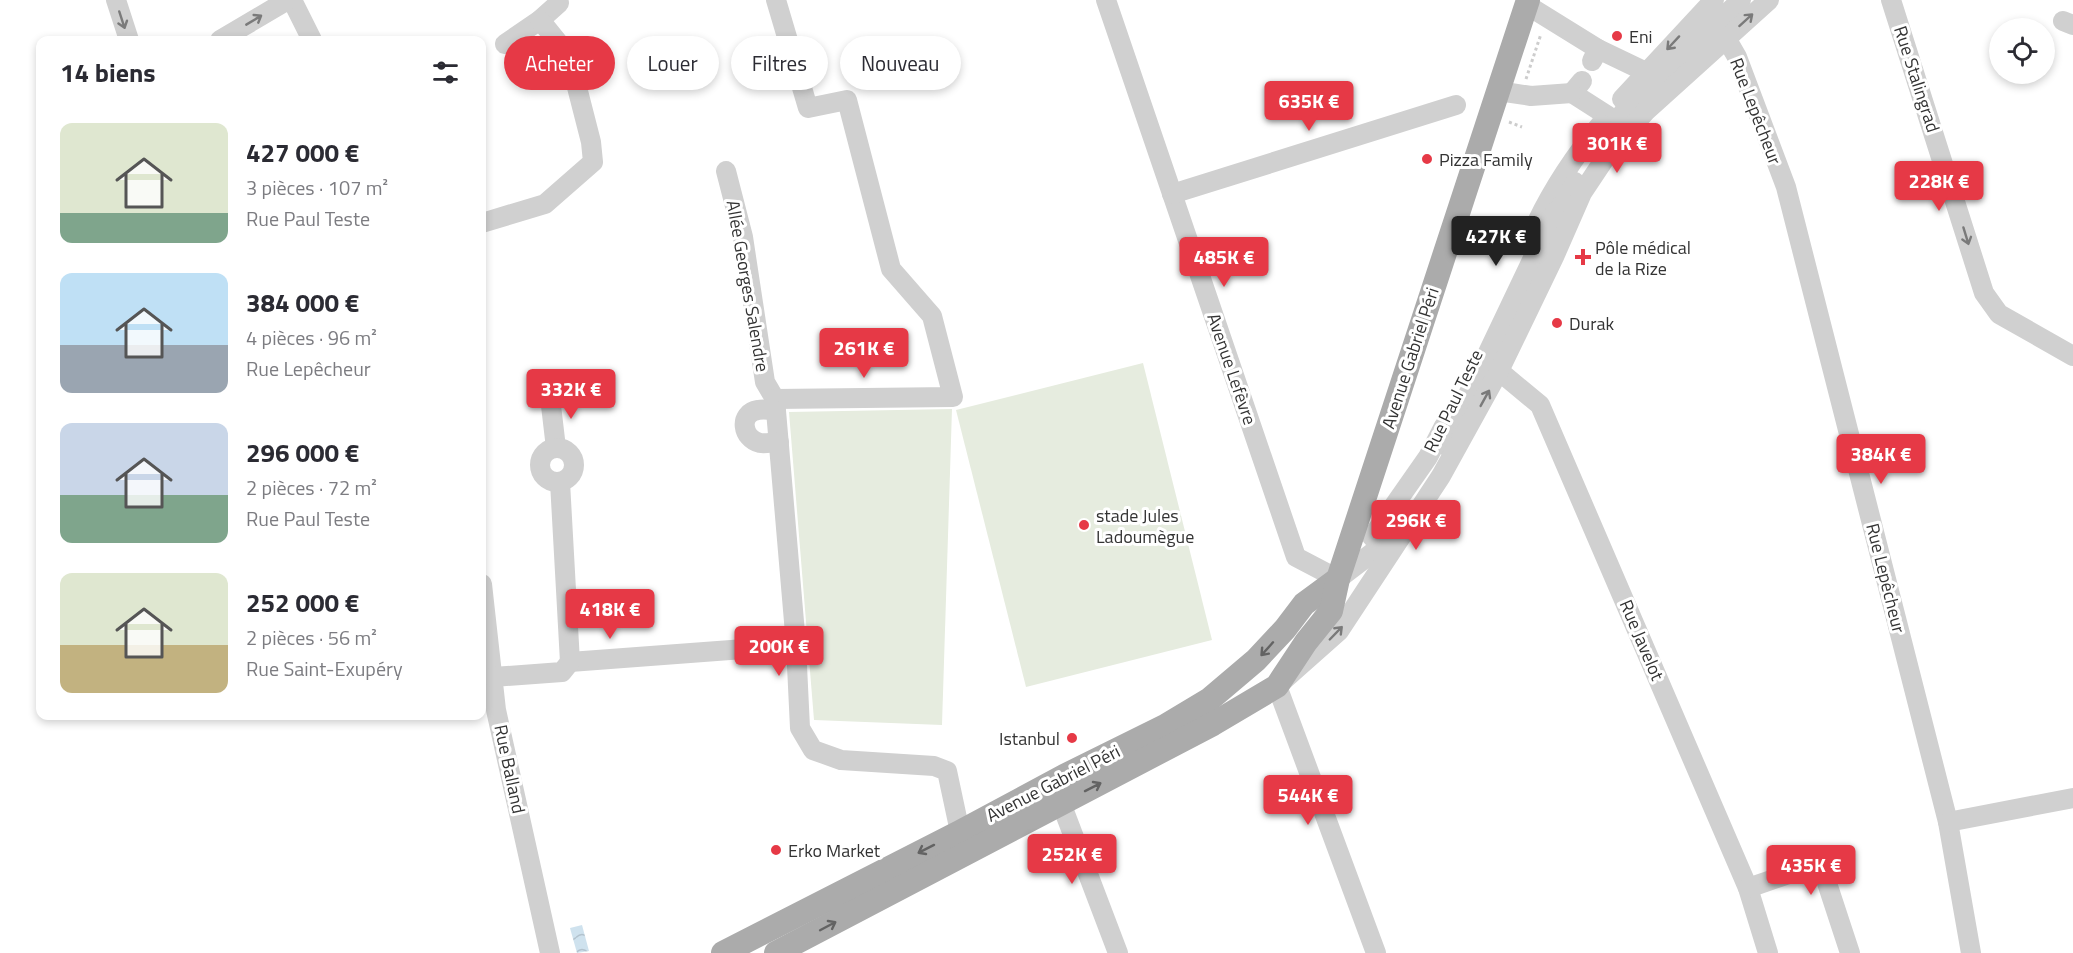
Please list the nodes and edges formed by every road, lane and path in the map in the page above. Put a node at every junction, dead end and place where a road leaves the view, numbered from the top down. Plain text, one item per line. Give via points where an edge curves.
1 (116, 0) edge
2 (288, 0) edge
3 (292, 0) edge
4 (776, 0) edge
5 (1106, 0) edge
6 (1714, 0) edge
7 (1741, 0) edge
8 (1768, 0) edge
9 (1891, 0) edge
10 (1527, 2) edge
11 (559, 3) dead end
12 (540, 20) junction
13 (128, 36) edge
14 (227, 36) edge
15 (310, 36) edge
16 (517, 36) edge
17 (1726, 38) junction
18 (1646, 72) junction
19 (1498, 91) junction
20 (1456, 105) dead end
21 (1608, 116) junction
22 (726, 171) dead end
23 (1172, 194) junction
24 (486, 222) edge
25 (2073, 356) edge
26 (1485, 365) junction
27 (550, 397) dead end
28 (776, 405) junction
29 (779, 442) junction
30 (1338, 579) junction
31 (486, 618) edge
32 (796, 645) junction
33 (570, 662) junction
34 (493, 677) junction
35 (1277, 686) junction
36 (2073, 798) edge
37 (1061, 803) junction
38 (1948, 822) junction
39 (960, 832) junction
40 (1748, 888) junction
41 (731, 950) edge
42 (550, 953) edge
43 (776, 953) edge
44 (1118, 953) edge
45 (1376, 953) edge
46 (1768, 953) edge
47 (1850, 953) edge
48 (1971, 953) edge

1 -> 13 street
14 -> 2 street
3 - 15 street
4 - 28 street via 808,108 847,100 891,269 932,316 953,397
5 - 23 street, Avenue Lefèvre
6 -> 18 street, Rue Paul Teste
7 - 26 street, Rue Paul Teste via 1623,113 1580,171 1553,216
17 -> 8 street, Rue Paul Teste
9 -> 25 street, Rue Stalingrad via 1984,293 1999,314
10 - 18 street via 1595,55
10 - 19 main road, Avenue Gabriel Péri
11 - 12 street
12 - 16 street
12 - 24 street via 569,56 593,162 545,204
17 - 26 street, Rue Paul Teste via 1646,111 1610,151
17 - 38 street, Rue Lepêcheur via 1737,57 1786,187
18 - 21 street, Rue Paul Teste
19 - 21 street via 1531,96 1577,87
19 - 30 main road, Avenue Gabriel Péri
20 - 23 street
21 - 26 street, Rue Paul Teste via 1576,156 1545,206
22 - 28 street, Allée Georges Salendre via 743,237 765,382
23 - 30 street, Avenue Lefèvre via 1296,557
26 - 30 street, Rue Paul Teste via 1453,409 1428,457 1384,522
35 -> 26 street, Rue Paul Teste via 1339,631 1441,476
26 - 40 street, Rue Javelot via 1540,405
27 - 33 street via 556,448 544,453 540,468 545,477 560,482
28 - 29 street, Allée Georges Salendre
28 - 29 street via 750,412 744,427 751,439 760,443
29 - 32 street, Allée Georges Salendre
30 - 35 main road, Avenue Gabriel Péri via 1331,611
30 -> 39 main road, Avenue Gabriel Péri via 1304,604 1256,660 1210,699
31 - 34 street, Rue Balland
32 - 33 street
32 - 39 street, Allée Georges Salendre via 800,728 813,750 841,760 934,766 947,771
33 - 34 street via 562,672
34 - 42 street, Rue Balland via 496,710
37 -> 35 main road, Avenue Gabriel Péri
35 - 45 street
36 - 38 street
43 -> 37 main road, Avenue Gabriel Péri
37 - 44 street
38 - 48 street, Rue Lepêcheur
39 -> 41 main road, Avenue Gabriel Péri
40 - 46 street, Rue Javelot
40 - 47 street via 1806,868 1818,869 1825,877

